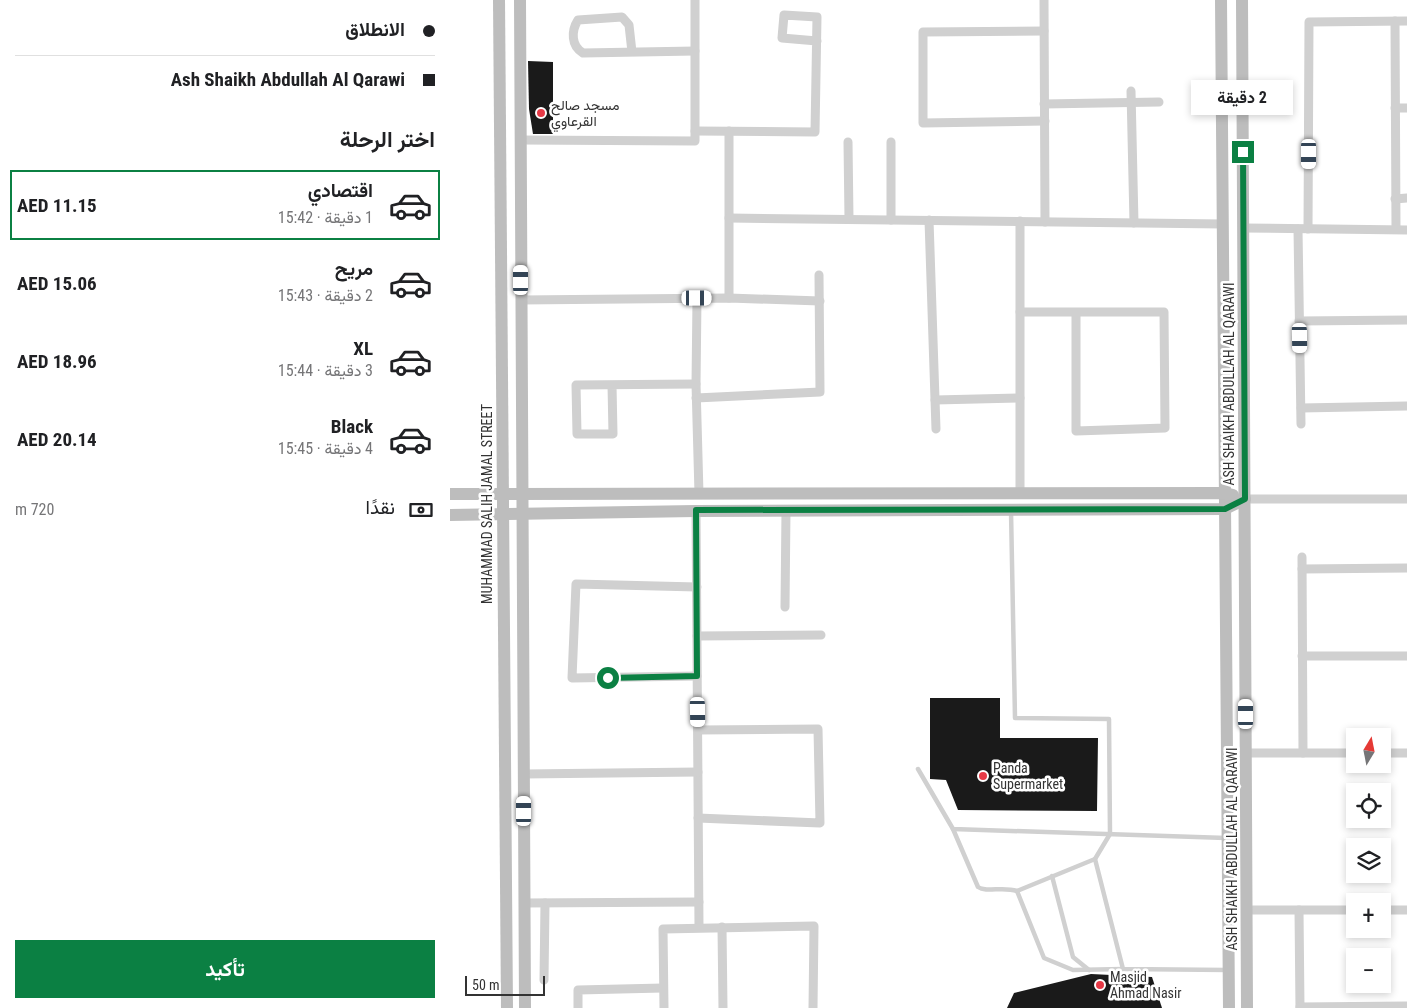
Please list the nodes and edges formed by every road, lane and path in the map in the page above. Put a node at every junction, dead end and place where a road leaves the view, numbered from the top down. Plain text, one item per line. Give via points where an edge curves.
1 (499, 0) edge
2 (520, 0) edge
3 (695, 0) edge
4 (1044, 0) edge
5 (1221, 0) edge
6 (1242, 0) edge
7 (1395, 21) junction
8 (1407, 21) edge
9 (1044, 31) junction
10 (817, 41) junction
11 (695, 51) junction
12 (632, 52) junction
13 (1131, 91) dead end
14 (1159, 102) dead end
15 (1131, 103) junction
16 (1044, 104) junction
17 (1395, 108) junction
18 (1407, 108) edge
19 (1044, 120) junction
20 (695, 131) junction
21 (729, 131) junction
22 (520, 140) junction
23 (848, 142) dead end
24 (891, 142) dead end
25 (1396, 198) junction
26 (1407, 198) edge
27 (729, 218) junction
28 (849, 219) junction
29 (890, 220) junction
30 (929, 220) junction
31 (1020, 221) junction
32 (1045, 222) junction
33 (1134, 223) junction
34 (1223, 224) junction
35 (1243, 228) junction
36 (1298, 229) junction
37 (1308, 229) junction
38 (1396, 230) junction
39 (1407, 230) edge
40 (820, 275) dead end
41 (697, 298) junction
42 (730, 298) junction
43 (521, 300) junction
44 (820, 301) junction
45 (1020, 312) junction
46 (1076, 312) junction
47 (1407, 320) edge
48 (1299, 321) junction
49 (696, 384) junction
50 (612, 385) junction
51 (696, 398) junction
52 (1020, 398) junction
53 (936, 400) junction
54 (1407, 406) edge
55 (1301, 408) junction
56 (1301, 424) dead end
57 (936, 429) dead end
58 (1020, 492) junction
59 (1225, 493) junction
60 (450, 494) edge
61 (502, 494) junction
62 (522, 494) junction
63 (699, 494) junction
64 (1245, 499) junction
65 (1407, 499) edge
66 (1225, 509) junction
67 (696, 510) junction
68 (786, 510) junction
69 (1011, 510) junction
70 (502, 513) junction
71 (522, 513) junction
72 (450, 515) edge
73 (1302, 557) dead end
74 (1407, 568) edge
75 (1302, 570) junction
76 (696, 587) junction
77 (785, 607) dead end
78 (821, 635) dead end
79 (697, 636) junction
80 (1302, 656) junction
81 (1407, 656) edge
82 (697, 676) junction
83 (698, 730) junction
84 (1246, 753) junction
85 (1303, 753) junction
86 (1346, 753) edge
87 (1391, 753) edge
88 (1407, 753) edge
89 (918, 769) dead end
90 (698, 772) junction
91 (524, 774) junction
92 (698, 818) junction
93 (953, 829) junction
94 (1110, 834) junction
95 (1228, 838) junction
96 (1095, 859) junction
97 (1052, 876) junction
98 (1017, 891) junction
99 (699, 902) junction
100 (524, 903) junction
101 (544, 903) junction
102 (1247, 910) junction
103 (1299, 910) junction
104 (1346, 910) edge
105 (1391, 910) edge
106 (1407, 910) edge
107 (699, 927) junction
108 (722, 927) junction
109 (1123, 969) junction
110 (1089, 970) junction
111 (1229, 970) junction
112 (544, 980) dead end
113 (663, 988) junction
114 (1407, 1006) edge
115 (1300, 1007) edge
116 (507, 1008) edge
117 (525, 1008) edge
118 (578, 1008) edge
119 (664, 1008) edge
120 (723, 1008) edge
121 (813, 1008) edge
122 (1229, 1008) edge
123 (1247, 1008) edge

1 - 61 street, MUHAMMAD SALIH JAMAL STREET
2 - 22 street
3 - 11 street
4 - 9 street
5 - 34 street
6 - 35 street, ASH SHAIKH ABDULLAH AL QARAWI
7 - 8 street
7 - 17 street
7 - 37 street via 1309,22
9 - 16 street
9 - 19 street via 923,32 923,123
10 - 10 street via 817,17 784,15 782,38
10 - 21 street via 815,132
11 - 12 street
11 - 20 street
12 - 12 street via 629,25 622,18 585,18 574,25 573,43 583,53
13 - 15 street
14 - 15 street
15 - 16 street
15 - 33 street
16 - 19 street
17 - 18 street
17 - 25 street
19 - 32 street
20 - 21 street
20 - 22 street via 695,141
21 - 27 street
22 - 43 street
23 - 28 street
24 - 29 street
25 - 26 street
25 - 38 street
27 - 28 street
27 - 42 street
28 - 29 street
29 - 30 street
30 - 31 street
30 - 53 street
31 - 32 street
31 - 45 street
32 - 33 street
33 - 34 street
34 - 59 street
35 - 36 street
35 - 64 street, ASH SHAIKH ABDULLAH AL QARAWI
36 - 37 street
36 - 48 street
37 - 38 street
38 - 39 street
40 - 44 street
41 - 42 street
41 - 43 street
41 - 49 street
42 - 44 street
43 - 62 street
44 - 51 street via 820,392
45 - 46 street
45 - 52 street
46 - 46 street via 1164,312 1165,428 1076,431
47 - 48 street
48 - 55 street
49 - 50 street
49 - 51 street
50 - 50 street via 576,385 577,434 612,434
51 - 63 street
52 - 53 street
52 - 58 street
53 - 57 street
54 - 55 street
55 - 56 street
58 - 59 street
58 - 63 street
59 - 64 street
59 - 66 street
60 - 61 street
61 - 62 street
61 - 70 street, MUHAMMAD SALIH JAMAL STREET
62 - 63 street
62 - 71 street
64 - 65 street
64 - 66 street
64 - 84 street, ASH SHAIKH ABDULLAH AL QARAWI
66 - 69 street
66 - 95 street
67 - 68 street
67 - 71 street
67 - 76 street
68 - 69 street
68 - 77 street
69 - 94 lane via 1015,718 1109,719
70 - 71 street
70 - 72 street
70 - 116 street, MUHAMMAD SALIH JAMAL STREET
71 - 91 street
73 - 75 street
74 - 75 street
75 - 80 street
76 - 79 street
76 - 82 street via 576,584 572,678
78 - 79 street
79 - 82 street
80 - 81 street
80 - 85 street
82 - 83 street
83 - 90 street
83 - 92 street via 818,729 820,823
84 - 85 street
84 - 102 street, ASH SHAIKH ABDULLAH AL QARAWI
85 - 86 street
87 - 88 street
89 - 93 lane
90 - 91 street
90 - 92 street
91 - 100 street
92 - 99 street
93 - 94 lane
93 - 98 lane via 978,887
94 - 95 lane
94 - 96 lane
95 - 111 street
96 - 97 lane
96 - 109 lane
97 - 98 lane
97 - 110 lane via 1073,957
98 - 110 lane via 1044,958 1073,970
99 - 101 street
99 - 107 street
100 - 101 street
100 - 117 street
101 - 112 street
102 - 103 street
102 - 123 street, ASH SHAIKH ABDULLAH AL QARAWI
103 - 104 street
103 - 115 street
105 - 106 street
107 - 108 street
107 - 113 street via 662,929
108 - 120 street
108 - 121 street via 814,926
109 - 110 lane
109 - 111 lane
111 - 122 street
113 - 118 street via 578,990
113 - 119 street
114 - 115 street

